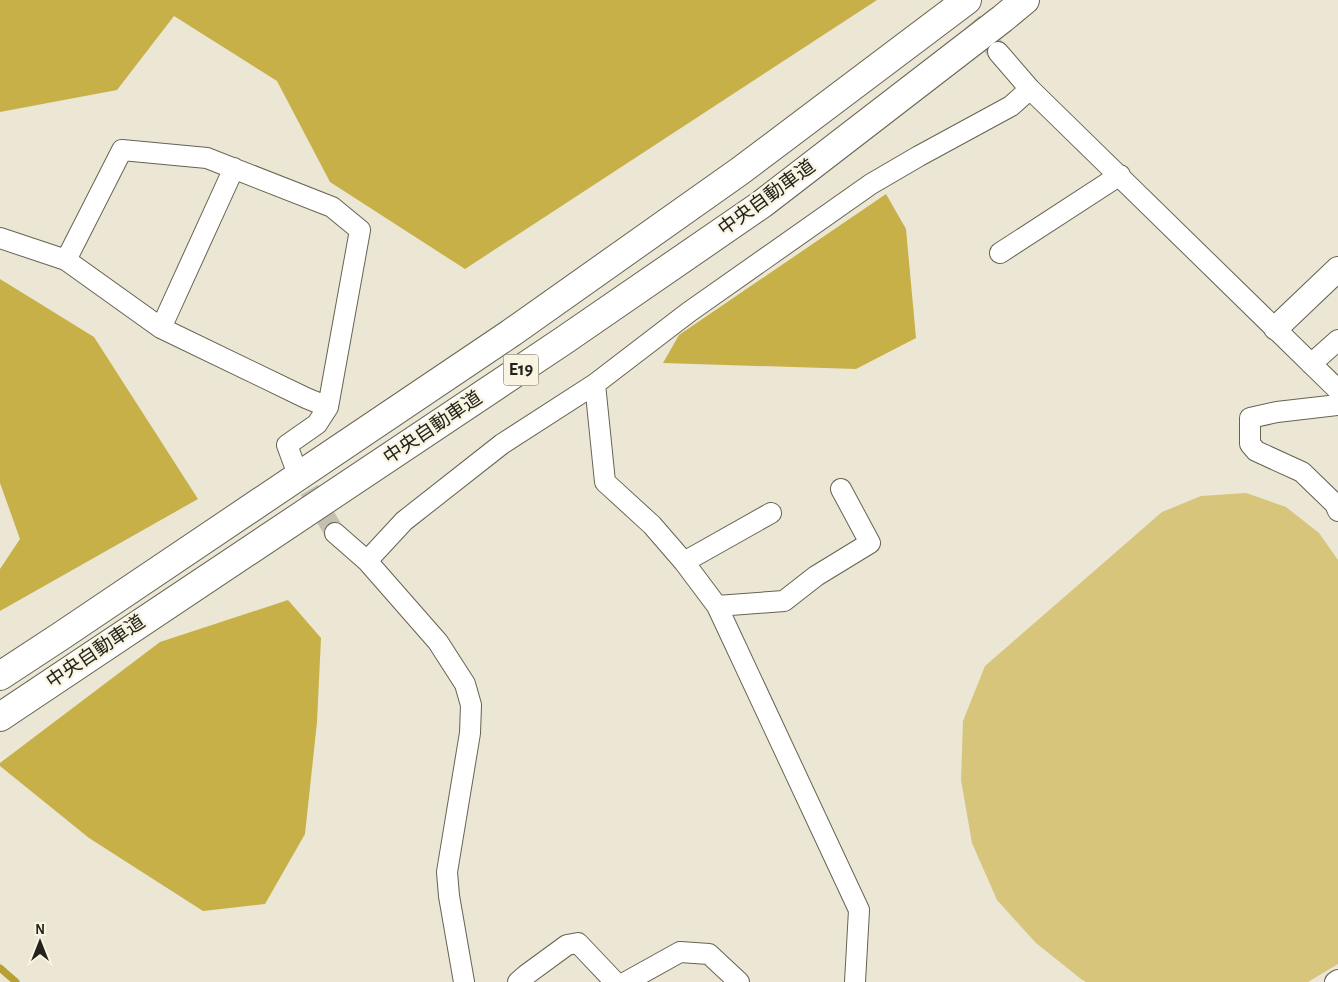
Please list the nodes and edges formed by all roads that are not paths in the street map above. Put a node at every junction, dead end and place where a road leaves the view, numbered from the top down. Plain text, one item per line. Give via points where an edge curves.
1 (967, 0) edge
2 (1025, 0) edge
3 (998, 52) tunnel mouth
4 (1030, 89) junction
5 (234, 168) junction
6 (1120, 175) junction
7 (0, 238) edge
8 (1000, 253) dead end
9 (66, 260) junction
10 (1338, 269) edge
11 (161, 328) junction
12 (1276, 328) junction
13 (1338, 340) edge
14 (1311, 364) junction
15 (595, 384) junction
16 (1338, 390) edge
17 (1338, 405) edge
18 (328, 407) junction
19 (294, 464) tunnel mouth
20 (841, 489) dead end
21 (1338, 511) edge
22 (771, 514) dead end
23 (335, 533) tunnel mouth
24 (367, 561) junction
25 (684, 562) junction
26 (717, 606) junction
27 (0, 676) edge
28 (0, 717) edge
29 (464, 982) edge
30 (518, 982) edge
31 (615, 982) edge
32 (626, 982) edge
33 (739, 982) edge
34 (855, 982) edge

1 - 27 highway, 中央自動車道 / E19 via 740,172 511,333
2 - 28 highway, 中央自動車道 / E19 via 762,204 563,341
3 - 4 street
4 - 6 street
4 - 15 street via 1011,106 871,184 689,312
5 - 9 street via 207,158 122,150
5 - 11 street
5 - 18 street via 332,207 360,230
6 - 8 street
6 - 12 street
7 - 9 street
9 - 11 street
10 - 12 street
11 - 18 street
12 - 14 street
13 - 14 street
14 - 16 street
15 - 24 street via 502,444 404,521
15 - 25 street via 605,482 652,526
17 - 21 street via 1250,418 1250,444 1256,452 1302,472 1335,504
18 - 19 street via 317,424 287,445
20 - 26 street via 870,543 816,576 784,601
22 - 25 street
23 - 24 street
24 - 29 street via 438,642 465,684 471,705 470,733 447,872
25 - 26 street
26 - 34 street via 859,910
30 - 31 street via 567,945 578,943
32 - 33 street via 680,952 709,954

